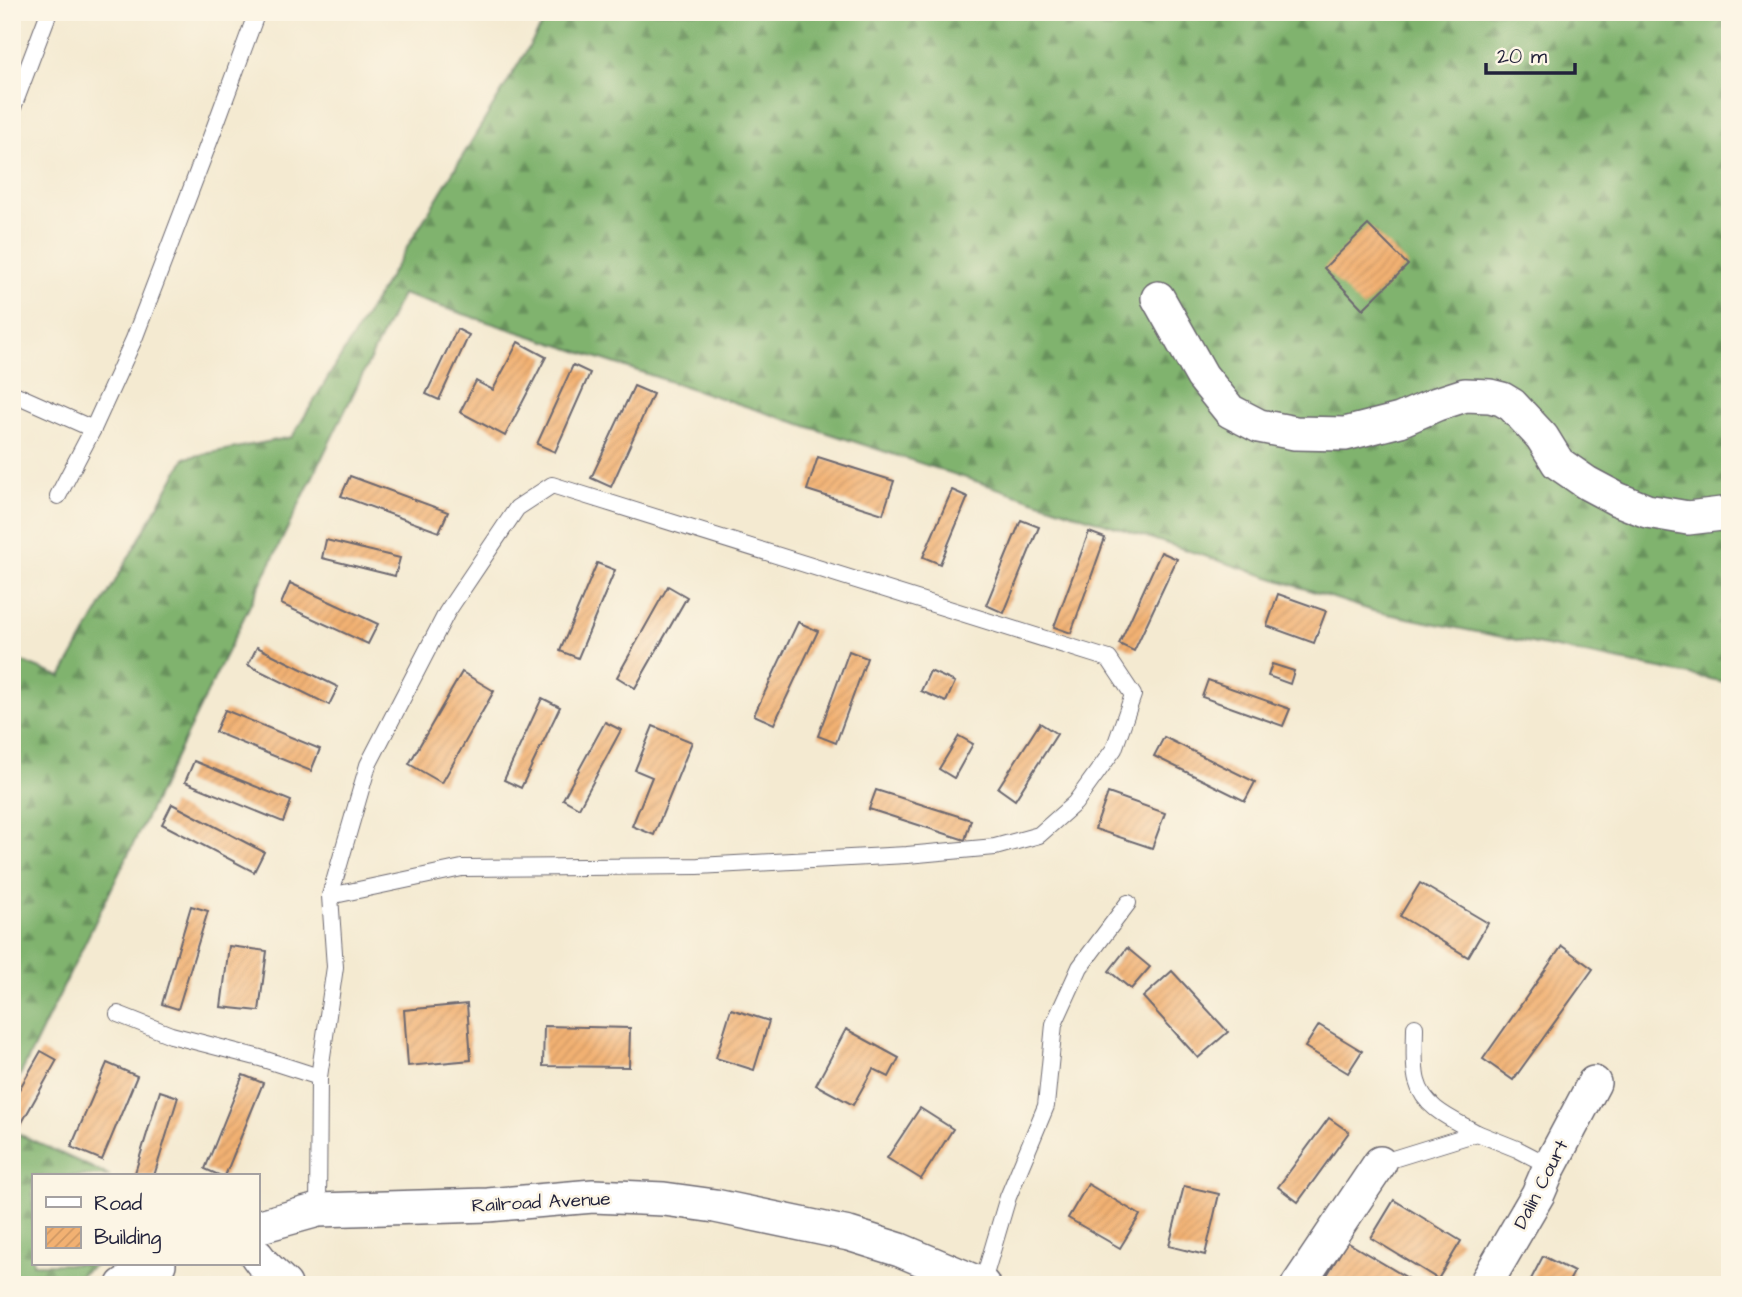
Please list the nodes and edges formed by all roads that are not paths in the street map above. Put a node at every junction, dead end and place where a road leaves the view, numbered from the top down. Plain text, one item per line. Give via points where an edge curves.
1 (49, 12) edge
2 (257, 12) edge
3 (12, 110) edge
4 (1158, 298) dead end
5 (12, 393) edge
6 (93, 429) junction
7 (58, 496) dead end
8 (1730, 513) edge
9 (330, 896) junction
10 (1128, 903) dead end
11 (118, 1014) dead end
12 (1415, 1027) dead end
13 (319, 1077) junction
14 (1594, 1083) dead end
15 (1477, 1133) junction
16 (1380, 1163) joint
17 (1550, 1166) junction
18 (318, 1210) junction
19 (259, 1226) edge
20 (259, 1259) edge
21 (155, 1266) edge
22 (122, 1285) edge
23 (285, 1285) edge
24 (982, 1285) edge
25 (1298, 1285) edge
26 (1485, 1285) edge

1 - 3 lane
2 - 6 lane via 134,339
4 - 8 street via 1202,376 1230,411 1259,426 1294,433 1345,434 1400,420 1465,395 1490,396 1512,405 1542,437 1558,463 1617,499 1647,511 1688,518
5 - 6 lane
6 - 7 lane
9 - 9 lane via 368,765 447,612 517,508 552,485 1109,659 1133,695 1114,749 1075,803 1038,835 995,847 698,866 462,867
9 - 13 lane via 335,967
10 - 24 lane via 1080,967 1054,1024 1046,1107 1008,1197
11 - 13 lane via 171,1035
12 - 15 lane via 1416,1080 1425,1099
13 - 18 lane
14 - 17 street, Dalin Court
15 - 16 lane
15 - 17 lane
16 - 25 street
17 - 26 street, Dalin Court
18 - 19 street, Railroad Avenue
18 - 24 street, Railroad Avenue via 488,1205 593,1196 664,1199 849,1234
20 - 23 street
21 - 22 street

